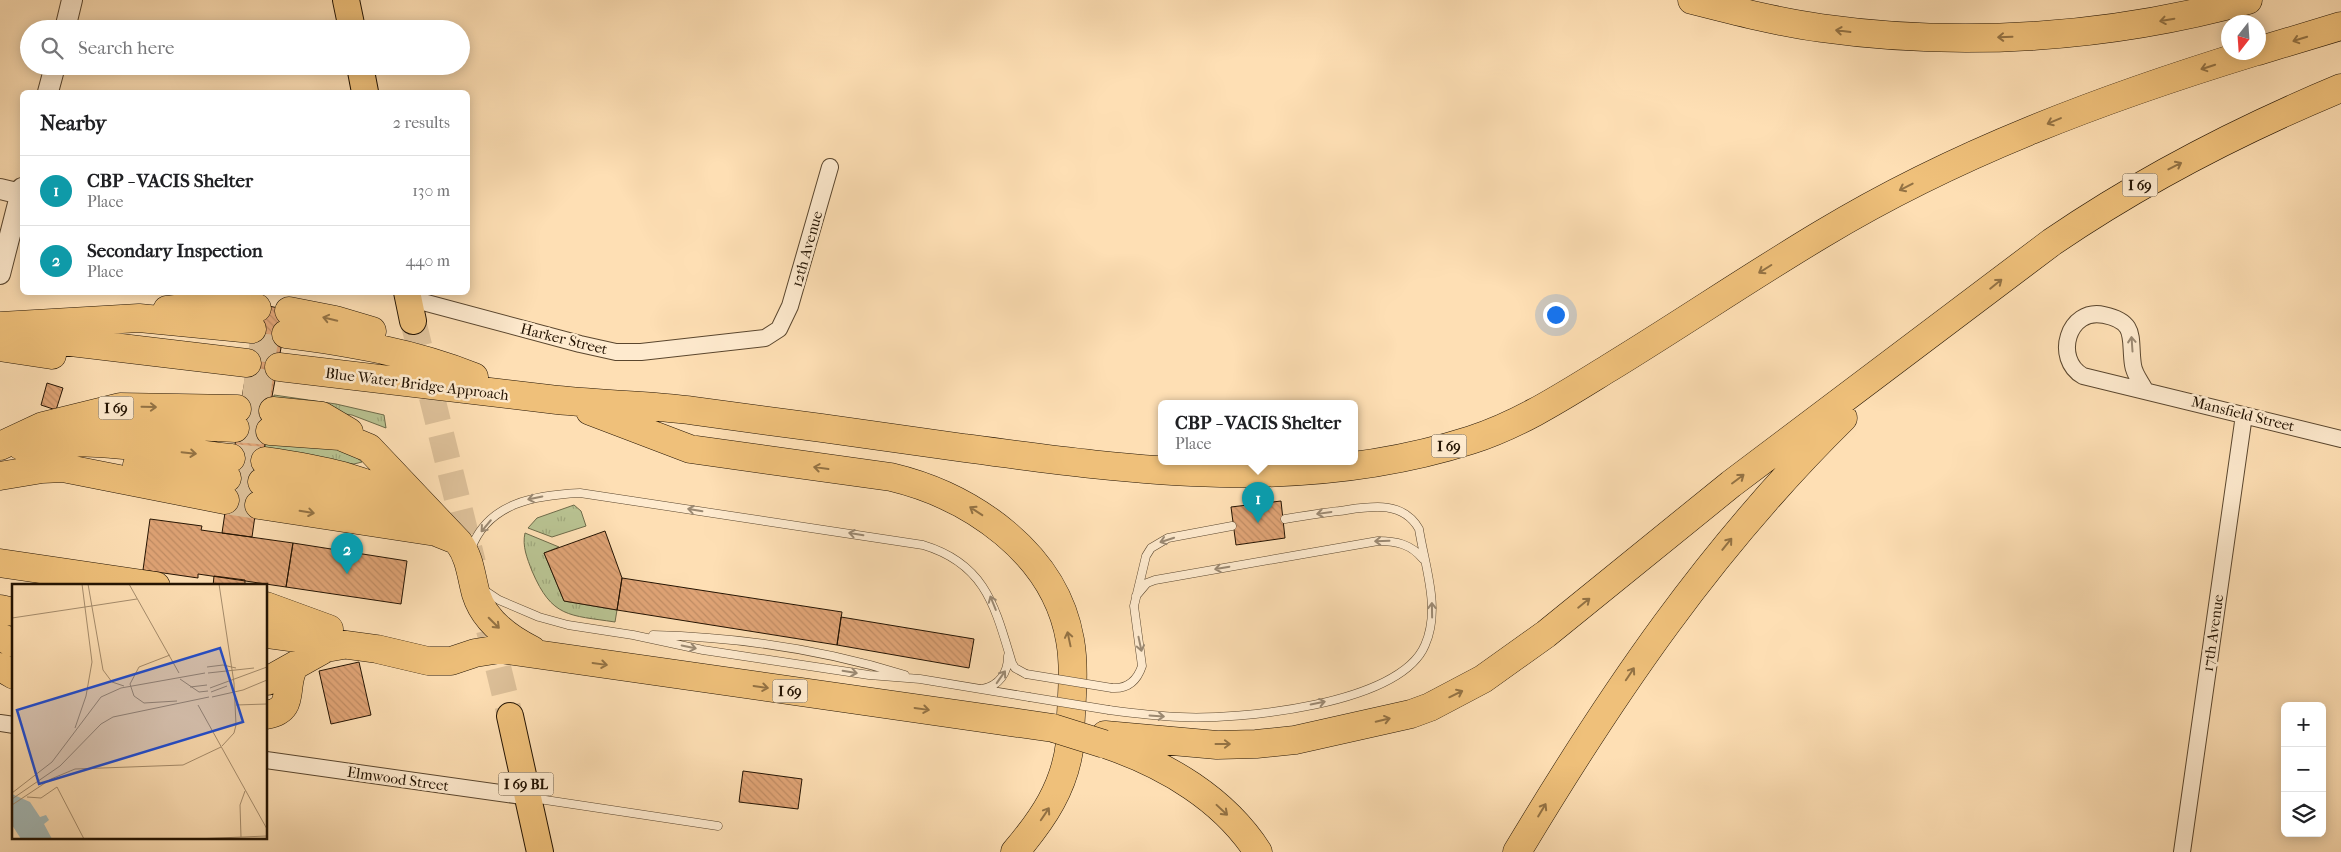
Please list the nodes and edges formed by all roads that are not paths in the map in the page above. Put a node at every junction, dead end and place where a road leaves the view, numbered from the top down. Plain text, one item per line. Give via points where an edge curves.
1 (72, 0) edge
2 (346, 0) edge
3 (1692, 0) edge
4 (2248, 0) edge
5 (67, 20) edge
6 (350, 20) edge
7 (2341, 26) edge
8 (2266, 49) edge
9 (2231, 60) edge
10 (53, 75) edge
11 (362, 75) edge
12 (2341, 88) edge
13 (49, 90) edge
14 (365, 90) edge
15 (830, 167) dead end
16 (0, 189) edge
17 (20, 191) edge
18 (20, 199) edge
19 (0, 274) edge
20 (410, 304) edge
21 (1958, 315) junction
22 (0, 326) edge
23 (779, 329) joint
24 (0, 335) edge
25 (35, 337) junction
26 (0, 347) edge
27 (280, 370) junction
28 (474, 377) junction
29 (2145, 390) junction
30 (514, 395) junction
31 (555, 400) junction
32 (2244, 414) junction
33 (2341, 439) edge
34 (31, 445) junction
35 (1, 455) edge
36 (1285, 519) dead end
37 (1232, 526) dead end
38 (463, 553) junction
39 (1424, 561) junction
40 (0, 563) edge
41 (0, 578) edge
42 (39, 584) edge
43 (142, 584) edge
44 (1136, 596) junction
45 (268, 607) edge
46 (268, 619) edge
47 (268, 634) edge
48 (633, 635) junction
49 (0, 637) edge
50 (338, 638) junction
51 (12, 642) edge
52 (1008, 650) junction
53 (0, 651) edge
54 (12, 658) edge
55 (552, 658) junction
56 (0, 667) edge
57 (281, 668) edge
58 (12, 674) edge
59 (920, 680) junction
60 (976, 690) junction
61 (268, 715) edge
62 (510, 716) tunnel mouth
63 (1106, 730) junction
64 (268, 760) edge
65 (529, 797) junction
66 (718, 826) dead end
67 (540, 852) edge
68 (1015, 852) edge
69 (1258, 852) edge
70 (1517, 852) edge
71 (2182, 852) edge

1 - 5 street
2 - 6 main road
4 -> 3 highway via 2138,25 2001,37 1921,37 1851,32 1787,22
7 -> 8 highway
9 -> 31 highway, I 69 via 2065,117 1979,152 1901,189 1816,237 1551,404 1504,428 1439,449 1357,466 1315,472 1166,472 1082,464 681,409
10 - 13 street
11 - 14 main road
21 -> 12 highway, I 69 via 2052,242 2135,188 2249,128
15 - 23 street, 12th Avenue via 790,306
16 - 17 street
18 - 19 street
20 - 23 street, Harker Street via 616,352 755,341
63 -> 21 highway, I 69 via 1179,743 1256,744 1295,740 1411,714 1430,706 1476,683 1546,634 1731,484
70 -> 21 highway via 1644,654 1726,545 1804,456
22 - 25 highway
24 - 25 highway
25 - 25 highway via 114,319 154,318 250,345
25 - 26 highway
27 - 28 highway via 450,370
28 -> 27 highway via 395,338 335,320
27 - 30 highway, Blue Water Bridge Approach / I 69
27 - 38 highway, I 69 via 340,436 369,448
28 - 30 highway
29 -> 29 street, Mansfield Street via 2134,369 2127,326 2116,318 2101,314 2086,315 2079,320 2069,334 2066,350 2070,365 2076,372 2091,379
29 - 32 street, Mansfield Street
30 - 31 highway, Blue Water Bridge Approach / I 69
68 -> 31 highway via 1060,788 1068,760 1071,650 1064,621 1050,588 1025,552 1010,537 957,499 914,482 690,450
32 - 33 street, Mansfield Street
32 - 71 street, 17th Avenue
34 - 35 highway, I 69
34 -> 35 highway, I 69 via 86,443 228,479 42,469
35 -> 34 highway, I 69 via 43,426 120,407 236,419 115,427
39 -> 36 lane via 1416,524 1410,516 1390,507 1373,506
37 -> 44 lane via 1159,542 1146,556
38 -> 38 highway via 429,517 389,492 356,478 262,483 436,532 448,535
38 - 48 lane via 490,596 539,617
52 -> 38 lane via 994,606 980,582 948,554 923,545 571,493 553,494 508,506 490,521
38 -> 55 highway, I 69 via 481,606 496,626 523,646
39 -> 44 lane via 1404,544 1378,541 1155,580
63 -> 39 lane via 1182,717 1255,714 1330,700 1392,680 1416,659 1425,647 1430,631 1432,603
40 - 43 highway
41 - 42 highway
44 -> 52 lane, bridge via 1134,617 1142,666 1140,674 1128,686 1112,688 1026,674 1015,668
45 - 50 highway, I 69
46 - 50 highway, I 69
47 - 50 highway, I 69
48 -> 59 lane via 703,650
48 - 59 lane via 704,636 854,659
49 - 51 highway
50 - 55 highway, I 69 via 416,659 459,659 488,650
50 - 57 highway, I 69 via 326,648
60 -> 52 lane via 988,688 1002,677 1008,662
53 - 54 highway
55 -> 63 highway, I 69, bridge via 1040,726
56 - 58 highway
57 - 61 highway, I 69 via 284,706
59 - 60 lane
60 - 63 lane, bridge via 1029,697
62 - 65 main road, I 69 BL
63 -> 69 highway via 1145,760 1212,800
64 - 65 street, Elmwood Street
65 - 66 lane
65 - 67 main road, I 69 BL

